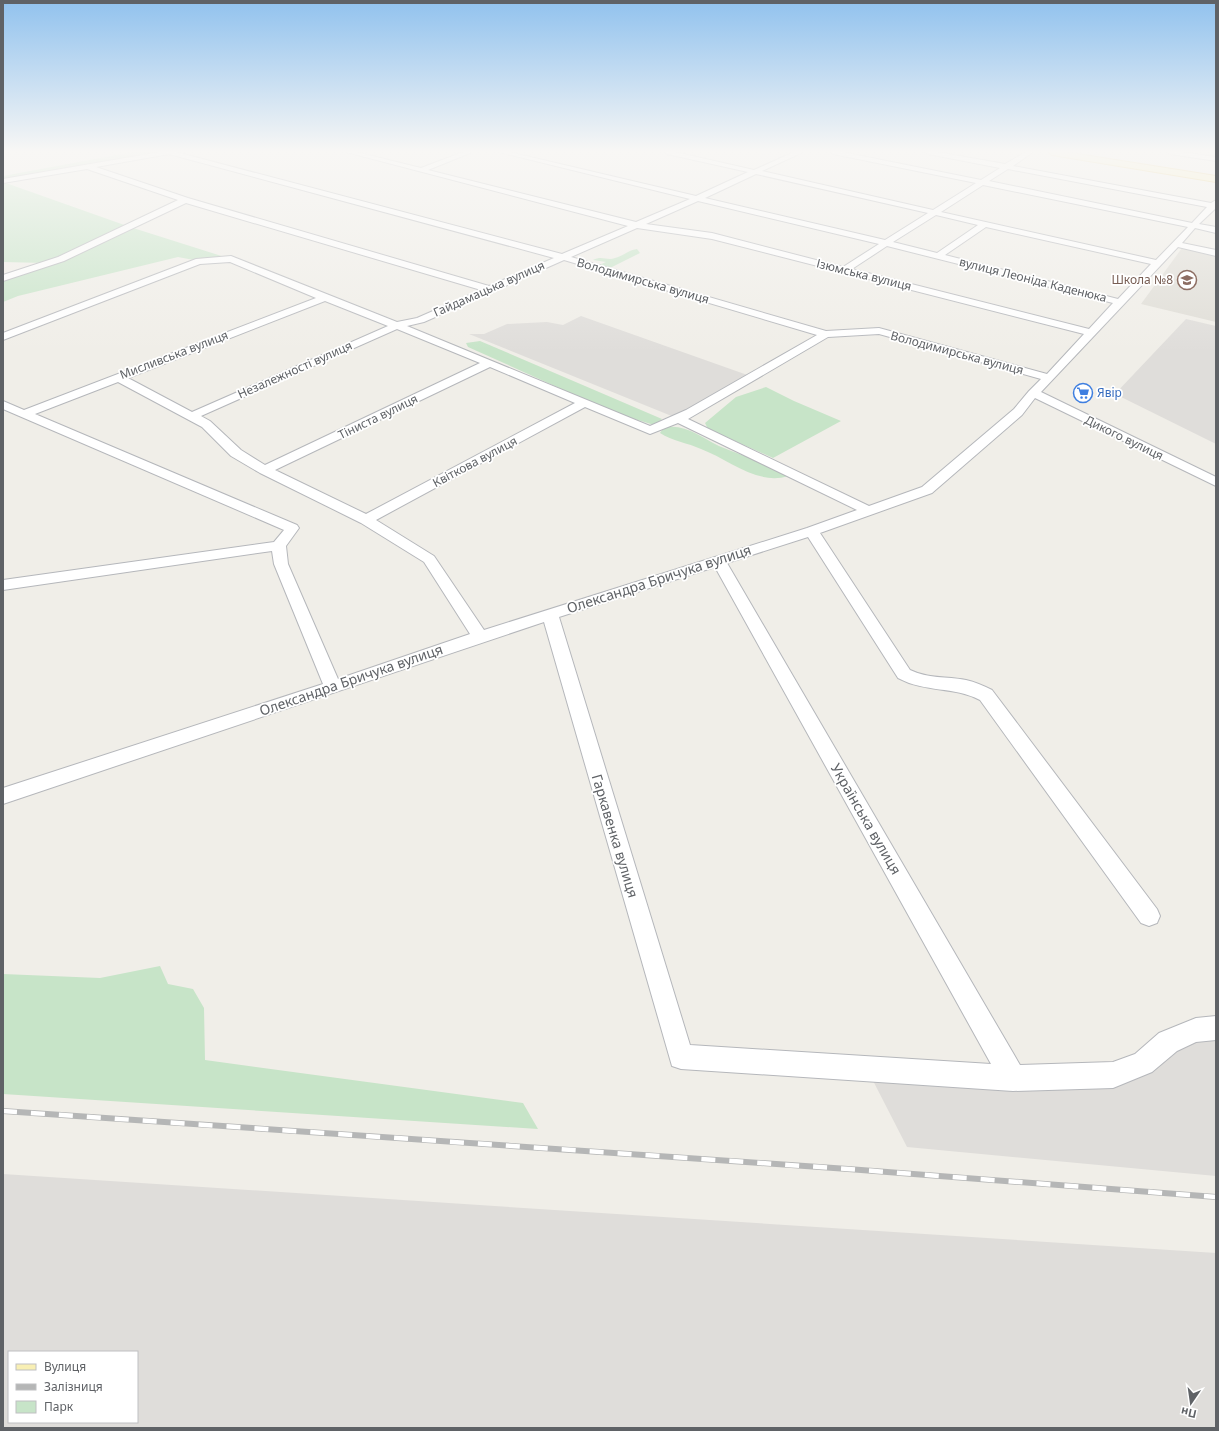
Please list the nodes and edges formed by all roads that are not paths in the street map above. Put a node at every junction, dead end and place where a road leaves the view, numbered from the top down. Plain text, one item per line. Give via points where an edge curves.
1 (145, 219) edge
2 (249, 219) edge
3 (419, 219) edge
4 (612, 219) edge
5 (650, 219) edge
6 (782, 219) edge
7 (924, 219) edge
8 (966, 219) edge
9 (1159, 219) edge
10 (1201, 219) edge
11 (986, 223) junction
12 (636, 225) junction
13 (1194, 226) junction
14 (1216, 230) edge
15 (885, 244) junction
16 (1177, 244) junction
17 (1216, 254) edge
18 (562, 257) junction
19 (938, 257) junction
20 (1158, 263) junction
21 (844, 270) junction
22 (3, 278) edge
23 (488, 289) junction
24 (325, 298) junction
25 (1120, 302) junction
26 (398, 325) junction
27 (1091, 333) junction
28 (826, 334) junction
29 (3, 337) edge
30 (490, 363) junction
31 (117, 377) junction
32 (1049, 378) junction
33 (1033, 393) junction
34 (584, 403) junction
35 (5, 408) edge
36 (24, 414) junction
37 (192, 416) junction
38 (679, 420) junction
39 (266, 470) junction
40 (1216, 482) edge
41 (869, 511) junction
42 (366, 520) junction
43 (812, 530) junction
44 (279, 546) junction
45 (718, 560) junction
46 (3, 585) edge
47 (550, 614) junction
48 (480, 637) junction
49 (332, 687) junction
50 (3, 796) edge
51 (1149, 916) dead end
52 (1216, 1028) edge
53 (1013, 1078) junction

1 - 22 street via 60,259
2 - 23 street
3 - 18 street, Володимирська вулиця
4 - 12 street, Ізюмська вулиця
5 - 12 street, Гайдамацька вулиця
6 - 15 street, вулиця Леоніда Каденюка
7 - 15 street
8 - 11 street
9 - 13 street
10 - 13 street, Олександра Бричука вулиця
11 - 19 street
11 - 20 street
12 - 18 street, Гайдамацька вулиця
12 - 21 street, Ізюмська вулиця via 704,235
13 - 14 street
13 - 16 street, Олександра Бричука вулиця
15 - 19 street, вулиця Леоніда Каденюка
15 - 21 street
16 - 17 street
16 - 20 street, Олександра Бричука вулиця
18 - 23 street, Гайдамацька вулиця
18 - 28 street, Володимирська вулиця
19 - 25 street, вулиця Леоніда Каденюка
20 - 25 street, Олександра Бричука вулиця
21 - 27 street, Ізюмська вулиця
23 - 26 street, Гайдамацька вулиця via 420,320
24 - 26 street
24 - 29 street via 231,259 199,261
24 - 31 street, Мисливська вулиця
25 - 27 street, Олександра Бричука вулиця
26 - 30 street
26 - 37 street, Незалежності вулиця
27 - 32 street, Олександра Бричука вулиця
28 - 32 street, Володимирська вулиця via 879,332
28 - 38 street
30 - 34 street
30 - 39 street, Тіниста вулиця
31 - 36 street, Мисливська вулиця
31 - 37 street
32 - 33 street, Олександра Бричука вулиця
33 - 40 street, Дикого вулиця
33 - 41 street, Олександра Бричука вулиця via 1018,412 927,490
34 - 38 street via 650,430
34 - 42 street, Квіткова вулиця
35 - 36 street
36 - 44 street via 292,528
37 - 39 street via 206,424 236,454
38 - 41 street
39 - 42 street
41 - 43 street, Олександра Бричука вулиця
42 - 48 street via 429,559
43 - 45 street, Олександра Бричука вулиця
43 - 51 street via 904,674 914,681 969,686 986,695
44 - 46 street
44 - 49 street via 281,564
45 - 47 street, Олександра Бричука вулиця
45 - 53 street, Українська вулиця
47 - 48 street, Олександра Бричука вулиця
47 - 53 street, Гаркавенка вулиця via 681,1057
48 - 49 street, Олександра Бричука вулиця
49 - 50 street, Олександра Бричука вулиця
52 - 53 street via 1196,1030 1168,1042 1143,1063 1113,1075

